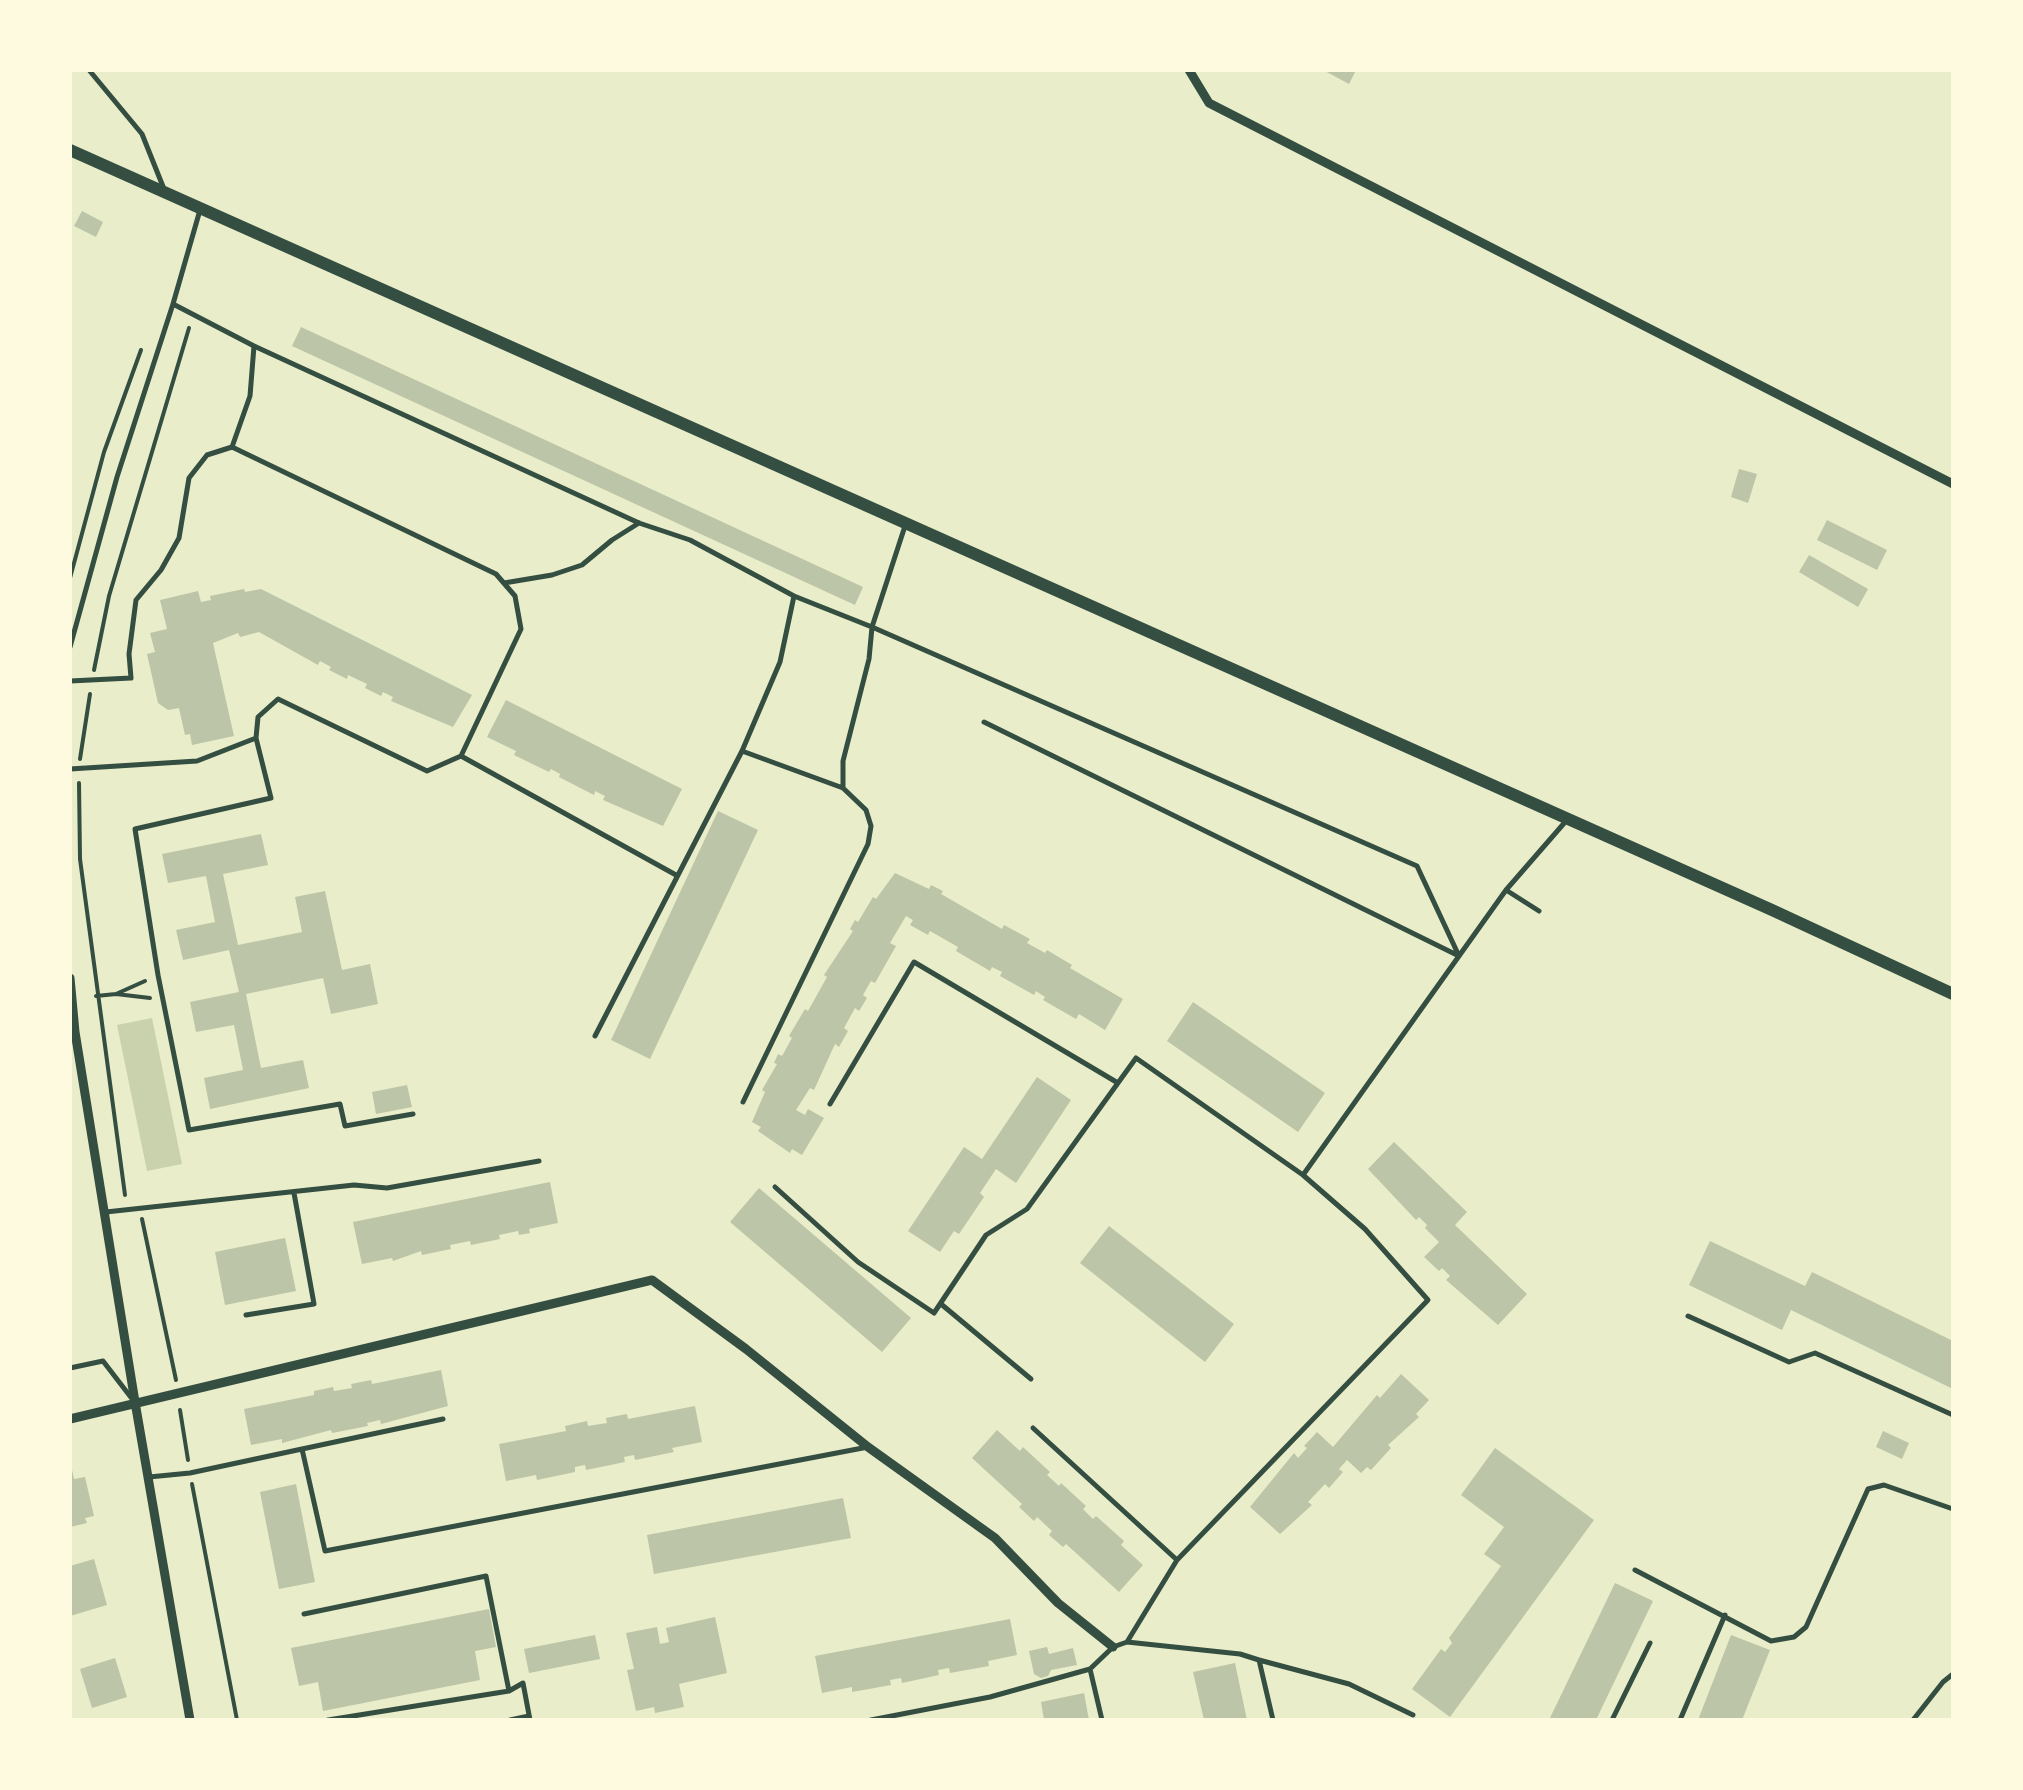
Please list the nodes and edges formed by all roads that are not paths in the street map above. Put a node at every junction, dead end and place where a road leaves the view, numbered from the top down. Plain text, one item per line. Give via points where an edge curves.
1 (89, 70) edge
2 (1189, 70) edge
3 (70, 150) edge
4 (166, 194) junction
5 (200, 210) junction
6 (173, 304) junction
7 (254, 346) junction
8 (232, 447) junction
9 (1953, 484) edge
10 (639, 523) junction
11 (906, 524) junction
12 (504, 583) junction
13 (794, 596) junction
14 (872, 627) junction
15 (70, 647) edge
16 (70, 681) edge
17 (984, 722) dead end
18 (256, 738) junction
19 (742, 751) junction
20 (460, 756) junction
21 (70, 769) edge
22 (843, 788) junction
23 (1568, 819) junction
24 (676, 876) junction
25 (1506, 890) junction
26 (1540, 911) dead end
27 (1458, 956) junction
28 (70, 978) edge
29 (1953, 994) edge
30 (73, 1032) edge
31 (595, 1036) dead end
32 (1118, 1083) junction
33 (743, 1102) dead end
34 (830, 1104) dead end
35 (413, 1114) dead end
36 (539, 1161) dead end
37 (1303, 1175) junction
38 (775, 1187) dead end
39 (294, 1193) junction
40 (106, 1212) junction
41 (940, 1304) junction
42 (246, 1316) dead end
43 (1688, 1316) dead end
44 (70, 1368) edge
45 (1031, 1379) dead end
46 (135, 1402) junction
47 (1953, 1415) edge
48 (70, 1419) edge
49 (443, 1419) dead end
50 (1033, 1428) dead end
51 (868, 1447) junction
52 (302, 1449) junction
53 (149, 1477) junction
54 (1953, 1509) edge
55 (1177, 1560) junction
56 (1635, 1570) dead end
57 (304, 1614) dead end
58 (1726, 1615) junction
59 (1127, 1642) junction
60 (1650, 1643) dead end
61 (1114, 1647) junction
62 (1259, 1660) junction
63 (1090, 1668) junction
64 (1953, 1674) edge
65 (509, 1692) junction
66 (530, 1718) edge
67 (1414, 1718) edge
68 (190, 1720) edge
69 (328, 1720) edge
70 (510, 1720) edge
71 (871, 1720) edge
72 (1102, 1720) edge
73 (1273, 1720) edge
74 (1612, 1720) edge
75 (1680, 1720) edge
76 (1914, 1720) edge

1 - 4 lane via 142,134
2 - 9 street via 1209,102
3 - 4 main road
4 - 5 main road
5 - 6 lane
5 - 11 main road
6 - 7 lane
6 - 15 lane via 116,476
7 - 8 lane via 250,396
7 - 10 lane
8 - 12 lane
8 - 16 lane via 207,455 189,478 179,538 136,600 131,678
10 - 12 lane via 582,565
10 - 13 lane via 690,540
11 - 14 lane
11 - 23 main road
12 - 20 lane via 515,596 521,630
13 - 14 lane
13 - 19 lane via 780,662
14 - 22 lane
14 - 27 lane via 1417,866
17 - 27 lane
18 - 20 lane via 258,717 278,699 426,772
18 - 21 lane via 197,761
18 - 35 lane via 271,798 135,829 189,1130 340,1104 345,1126
19 - 22 lane
19 - 24 lane
20 - 24 lane
22 - 33 lane via 866,810 868,844
23 - 25 lane
23 - 29 main road
24 - 31 lane
25 - 26 lane
25 - 27 lane
27 - 37 lane
28 - 30 street
30 - 40 street
32 - 34 lane via 914,962
32 - 37 lane via 1136,1058
32 - 41 lane via 1027,1209 986,1234
36 - 39 lane via 387,1188
37 - 55 lane via 1366,1229 1428,1300
38 - 41 lane via 858,1262 934,1312
39 - 40 lane
39 - 42 lane via 314,1304
40 - 46 street
41 - 45 lane
43 - 47 lane via 1788,1362 1815,1353
44 - 46 lane via 103,1361
46 - 48 street
46 - 51 street via 652,1280
46 - 53 street
49 - 52 lane
50 - 55 lane
51 - 52 lane via 324,1551
51 - 61 street via 994,1538
52 - 53 lane
53 - 68 street
54 - 58 lane via 1884,1485 1868,1489 1806,1626 1794,1637 1772,1640
55 - 59 lane
56 - 58 lane
57 - 65 lane via 486,1576
58 - 75 lane
59 - 61 lane
59 - 62 lane
60 - 74 lane
61 - 63 lane
62 - 67 lane via 1348,1684
62 - 73 lane
63 - 71 lane via 990,1697
63 - 72 lane
64 - 76 lane
65 - 66 lane via 523,1683
65 - 69 lane
66 - 70 lane

